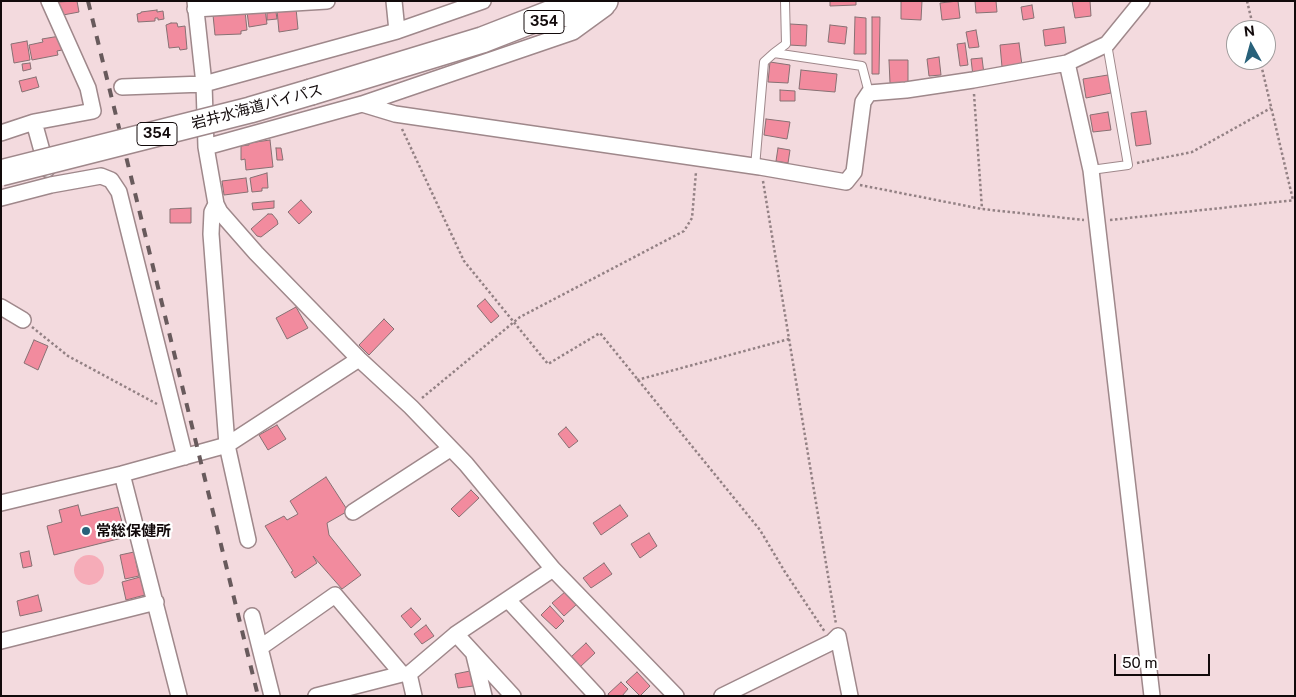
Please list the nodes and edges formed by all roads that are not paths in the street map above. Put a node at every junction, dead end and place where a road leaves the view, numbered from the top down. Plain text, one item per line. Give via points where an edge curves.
1 (49, 1) edge
2 (328, 1) edge
3 (394, 1) edge
4 (483, 1) edge
5 (582, 1) edge
6 (605, 1) edge
7 (615, 1) edge
8 (785, 1) edge
9 (1142, 1) edge
10 (195, 5) edge
11 (397, 31) junction
12 (482, 40) junction
13 (1106, 44) junction
14 (774, 53) junction
15 (1067, 63) junction
16 (204, 84) junction
17 (122, 87) dead end
18 (869, 93) junction
19 (362, 104) junction
20 (34, 122) junction
21 (1, 133) edge
22 (206, 147) junction
23 (758, 167) junction
24 (1091, 170) junction
25 (1, 173) edge
26 (51, 185) junction
27 (1, 198) edge
28 (216, 204) junction
29 (1, 307) edge
30 (23, 320) road end
31 (359, 359) junction
32 (227, 445) junction
33 (450, 449) junction
34 (185, 457) junction
35 (122, 474) junction
36 (1, 504) edge
37 (353, 512) dead end
38 (248, 540) dead end
39 (553, 569) junction
40 (508, 600) junction
41 (156, 602) junction
42 (252, 616) dead end
43 (456, 634) junction
44 (1, 641) edge
45 (260, 647) junction
46 (473, 654) junction
47 (405, 674) junction
48 (341, 693) edge
49 (665, 693) edge
50 (179, 696) edge
51 (272, 696) edge
52 (316, 696) edge
53 (414, 696) edge
54 (484, 696) edge
55 (513, 696) edge
56 (597, 696) edge
57 (722, 696) edge
58 (850, 696) edge
59 (1152, 696) edge

1 - 20 street via 88,88 93,111
2 - 10 street
3 - 11 street
4 - 11 street
5 - 12 highway, 岩井水海道バイパス / 354
6 - 12 highway, 岩井水海道バイパス / 354
7 - 19 street via 573,32
8 - 14 lane via 786,44
9 - 13 street
10 - 16 street
11 - 16 street
12 - 25 highway, 岩井水海道バイパス / 354, bridge via 250,110
13 - 15 street
13 - 24 lane via 1128,165
14 - 18 lane via 862,66
14 - 23 lane via 764,62
15 - 18 street via 973,80
15 - 24 street
16 - 17 street
16 - 22 street
18 - 23 street via 863,102 854,172 846,182
19 - 22 street
19 - 23 street via 395,114
20 - 21 street
20 - 26 street
22 - 28 street
24 - 59 street
26 - 27 street
26 - 34 street via 101,176 111,180 119,192
28 - 31 street via 256,253
28 - 32 street via 212,212 211,234
29 - 30 street
31 - 32 street
31 - 33 street
32 - 34 street
32 - 38 street
33 - 37 street
33 - 39 street
34 - 35 street
35 - 36 street
35 - 41 street
39 - 40 street
39 - 49 street
40 - 43 street
40 - 56 street
41 - 44 street
41 - 50 street
42 - 45 street
43 - 46 street
43 - 47 street
45 - 47 street via 335,595
45 - 51 street
46 - 54 street
46 - 55 street
47 - 48 street
47 - 53 street
48 - 52 street
57 - 58 street via 835,639

